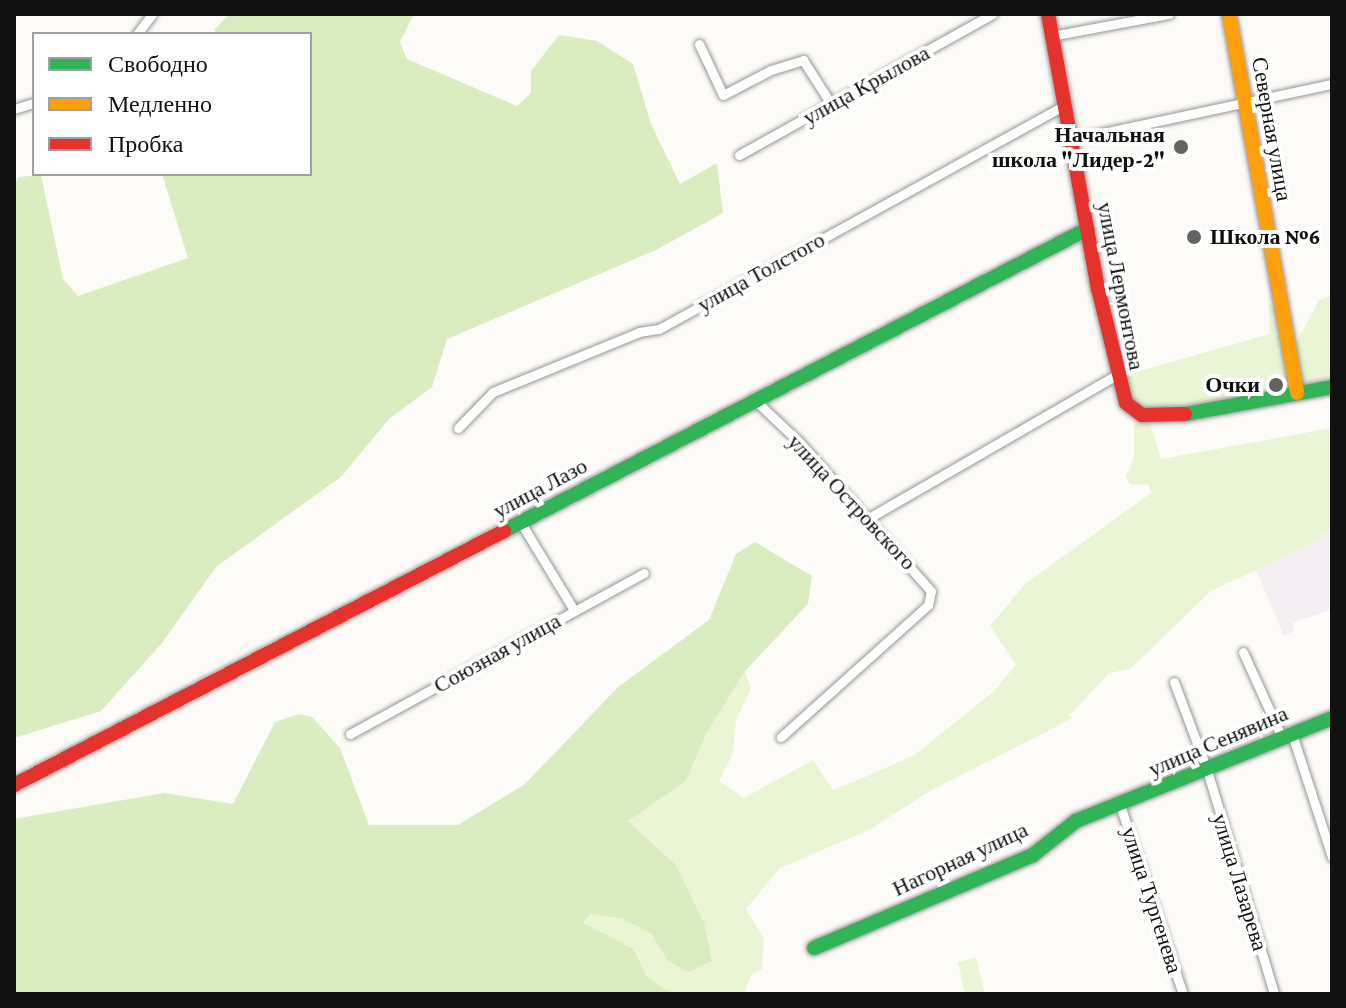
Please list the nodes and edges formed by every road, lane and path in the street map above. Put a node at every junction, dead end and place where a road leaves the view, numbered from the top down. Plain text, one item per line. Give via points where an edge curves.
1 (152, 14) edge
2 (992, 14) edge
3 (1048, 14) edge
4 (1169, 14) edge
5 (1229, 14) edge
6 (138, 32) edge
7 (1051, 36) junction
8 (699, 44) dead end
9 (1332, 84) edge
10 (1245, 102) junction
11 (831, 104) junction
12 (1064, 105) junction
13 (1070, 140) junction
14 (739, 155) dead end
15 (1087, 229) junction
16 (1116, 375) junction
17 (1332, 387) edge
18 (1296, 389) junction
19 (756, 401) junction
20 (458, 428) dead end
21 (874, 515) dead end
22 (521, 523) junction
23 (644, 573) dead end
24 (574, 610) junction
25 (1243, 652) dead end
26 (1174, 682) dead end
27 (1332, 718) edge
28 (350, 734) dead end
29 (1287, 736) junction
30 (781, 737) dead end
31 (1207, 770) junction
32 (14, 785) edge
33 (1120, 805) junction
34 (1332, 857) edge
35 (814, 948) dead end
36 (1183, 994) edge
37 (1274, 994) edge

1 - 6 street
2 - 11 street, улица Крылова
3 - 7 street, улица Лермонтова
4 - 7 street
5 - 10 street, Северная улица
7 - 12 street, улица Лермонтова
8 - 11 street via 723,95 796,59 814,71
9 - 10 street
10 - 13 street
10 - 18 street, Северная улица
11 - 14 street, улица Крылова
12 - 13 street, улица Лермонтова
12 - 20 street, улица Толстого via 659,329 639,332 493,392
13 - 15 street, улица Лермонтова
15 - 16 street, улица Лермонтова
15 - 19 street, улица Лазо
16 - 18 street, улица Лермонтова via 1126,403 1154,417
16 - 21 street, улица Островского
17 - 18 street, улица Лермонтова
19 - 22 street, улица Лазо
19 - 30 street, улица Островского via 931,591 928,605
22 - 24 street
22 - 32 street, улица Лазо
23 - 24 street, Союзная улица
24 - 28 street, Союзная улица
25 - 29 street
26 - 31 street, улица Лазарева
27 - 29 street, улица Сенявина
29 - 31 street, улица Сенявина
29 - 34 street
31 - 33 street, улица Сенявина
31 - 37 street, улица Лазарева
33 - 35 street, Нагорная улица via 1076,821 1033,855
33 - 36 street, улица Тургенева

